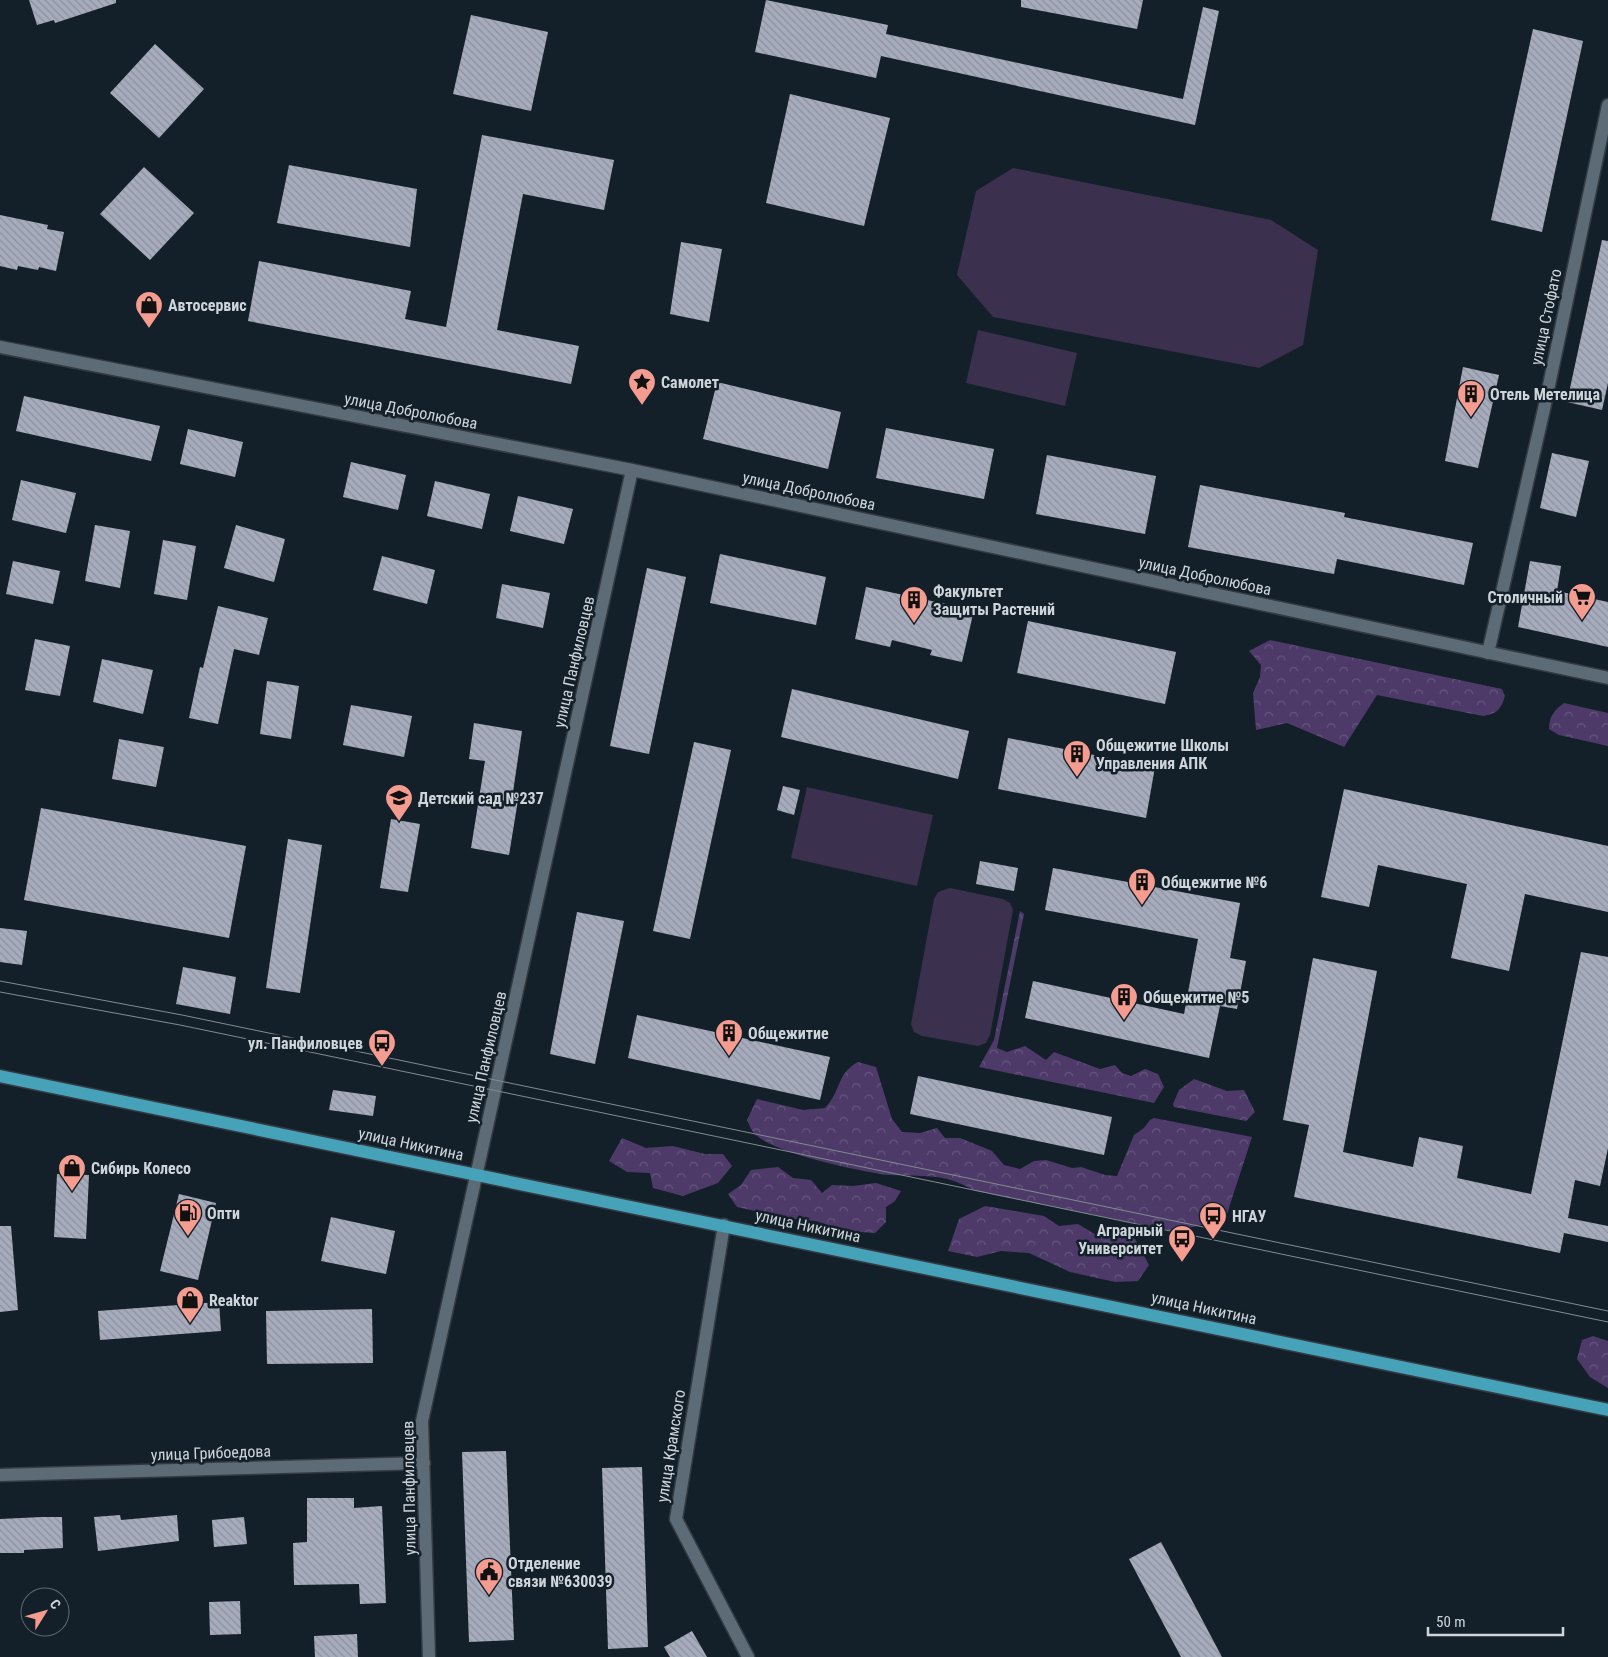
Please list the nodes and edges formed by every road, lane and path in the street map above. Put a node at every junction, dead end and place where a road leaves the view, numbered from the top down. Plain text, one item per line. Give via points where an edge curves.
1 (1608, 105) edge
2 (0, 347) edge
3 (632, 470) junction
4 (1488, 653) junction
5 (1608, 678) edge
6 (0, 1076) edge
7 (477, 1174) junction
8 (724, 1225) junction
9 (1608, 1410) edge
10 (424, 1463) junction
11 (0, 1475) edge
12 (428, 1657) edge
13 (748, 1657) edge

1 - 4 street, улица Стофато via 1544,409
2 - 3 street, улица Добролюбова
3 - 4 street, улица Добролюбова
3 - 7 street, улица Панфиловцев
4 - 5 street, улица Добролюбова
6 - 7 main road, улица Никитина
7 - 8 main road, улица Никитина
7 - 10 street, улица Панфиловцев via 422,1420
8 - 9 main road, улица Никитина
8 - 13 street, улица Крамского via 676,1519
10 - 11 street, улица Грибоедова
10 - 12 street, улица Панфиловцев

